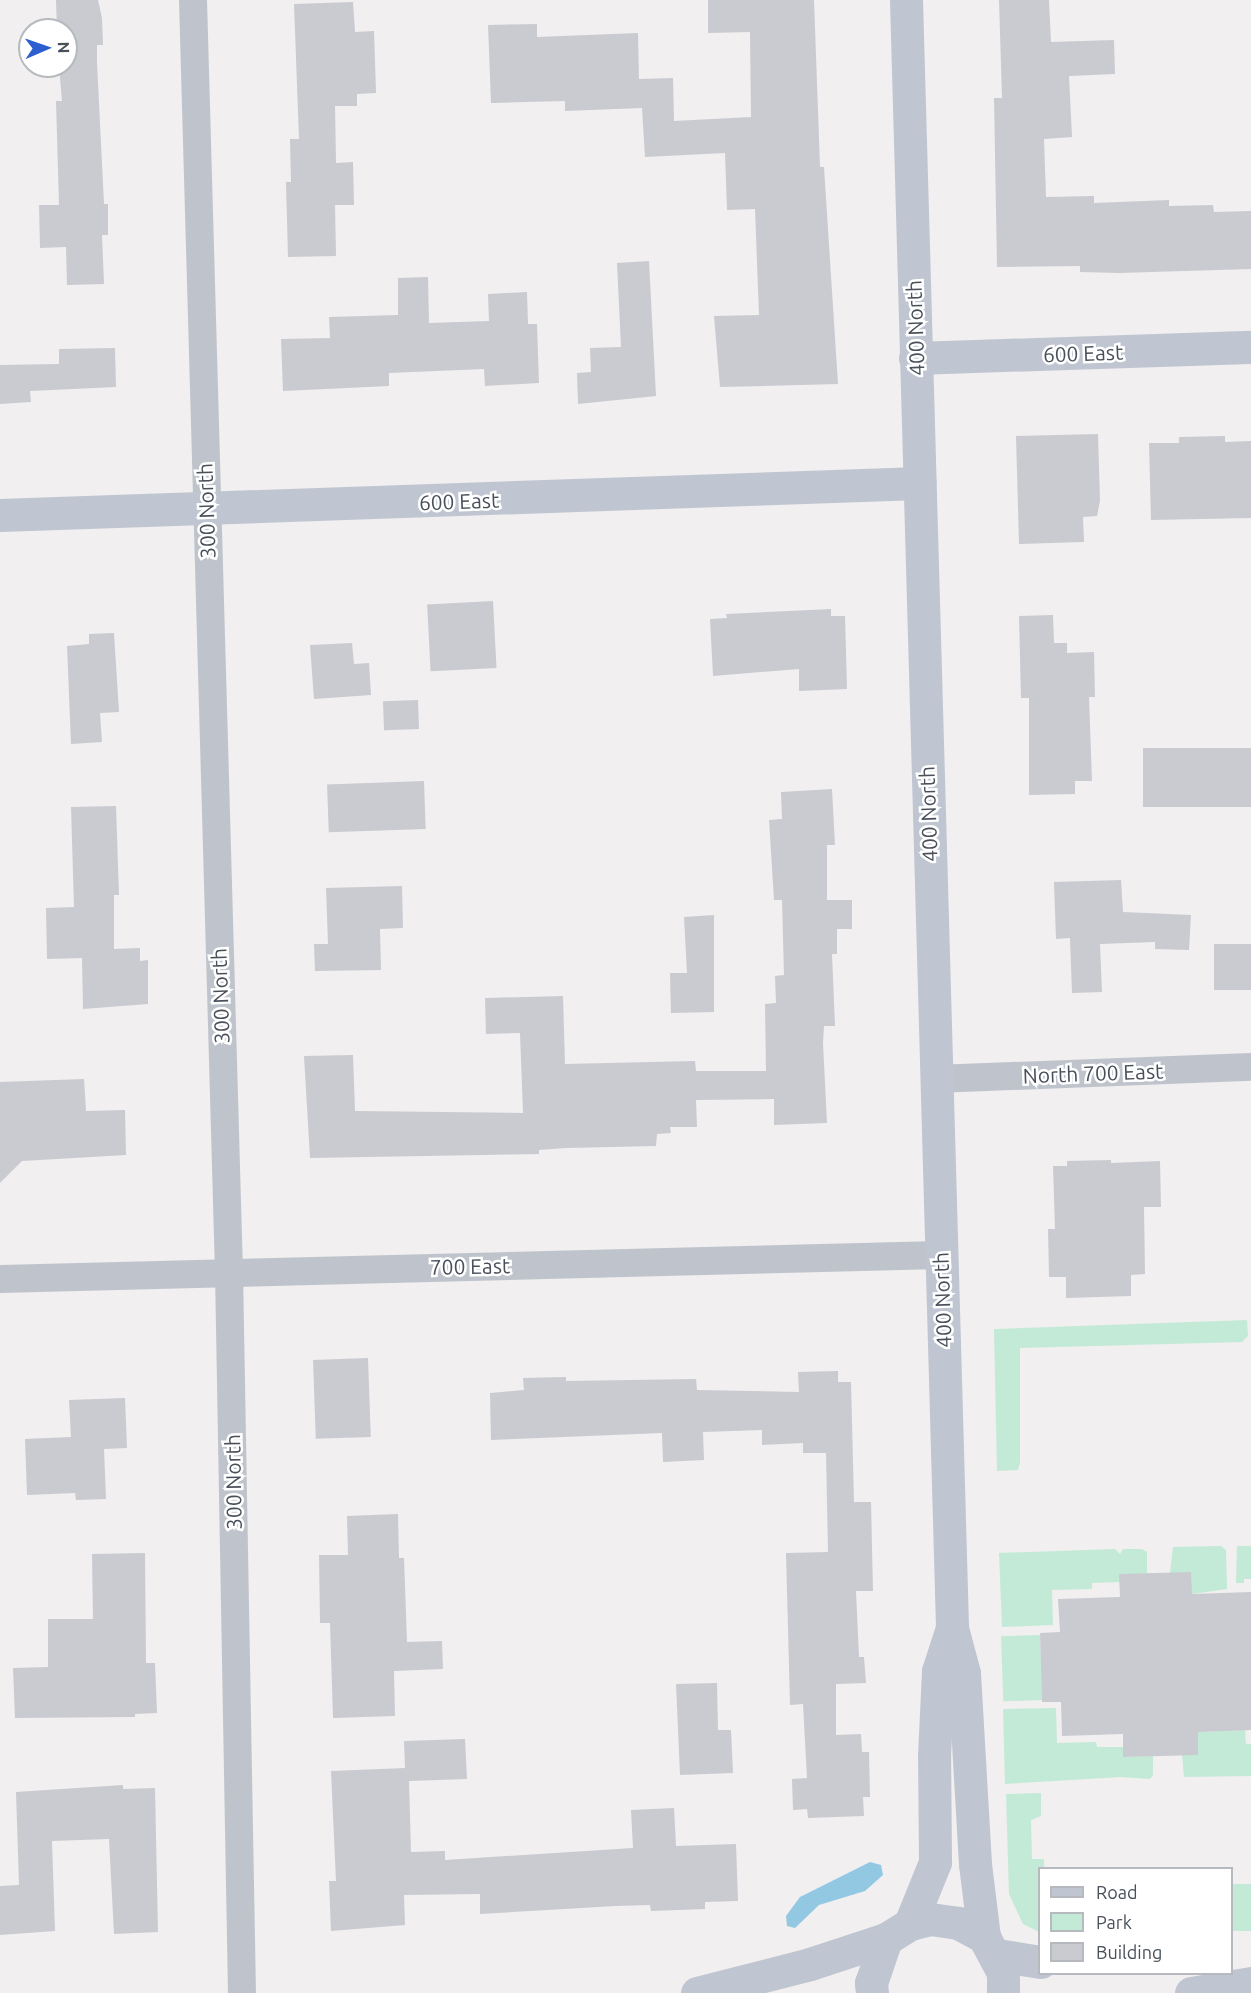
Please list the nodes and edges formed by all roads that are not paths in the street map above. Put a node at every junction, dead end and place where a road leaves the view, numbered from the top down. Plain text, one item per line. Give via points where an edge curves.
1 (193, 0) edge
2 (906, 0) edge
3 (1251, 347) edge
4 (915, 358) junction
5 (919, 483) junction
6 (206, 511) junction
7 (0, 515) edge
8 (1251, 1067) edge
9 (936, 1079) junction
10 (940, 1255) junction
11 (229, 1272) junction
12 (0, 1279) edge
13 (952, 1628) junction
14 (898, 1931) junction
15 (991, 1946) junction
16 (1038, 1961) edge
17 (1226, 1975) edge
18 (1251, 1982) edge
19 (242, 1993) edge
20 (696, 1993) edge
21 (872, 1993) edge
22 (1003, 1993) edge
23 (1191, 1993) edge

1 - 6 street, 300 North
2 - 4 main road, 400 North
3 - 4 main road, 600 East
4 - 5 main road, 400 North
5 - 6 main road, 600 East
5 - 9 main road, 400 North
6 - 7 main road, 600 East
6 - 11 street, 300 North
8 - 9 street, North 700 East
9 - 10 main road, 400 North
10 - 11 street, 700 East
10 - 13 main road, 400 North
11 - 12 street, 700 East
11 - 19 street, 300 North
13 - 14 main road via 938,1671 935,1862
13 - 15 main road via 963,1673 975,1864
14 - 15 main road via 945,1920 969,1927
14 - 20 main road via 810,1964
14 - 21 main road via 871,1983
15 - 16 main road
15 - 22 main road via 1003,1972
17 - 18 main road
18 - 23 main road

